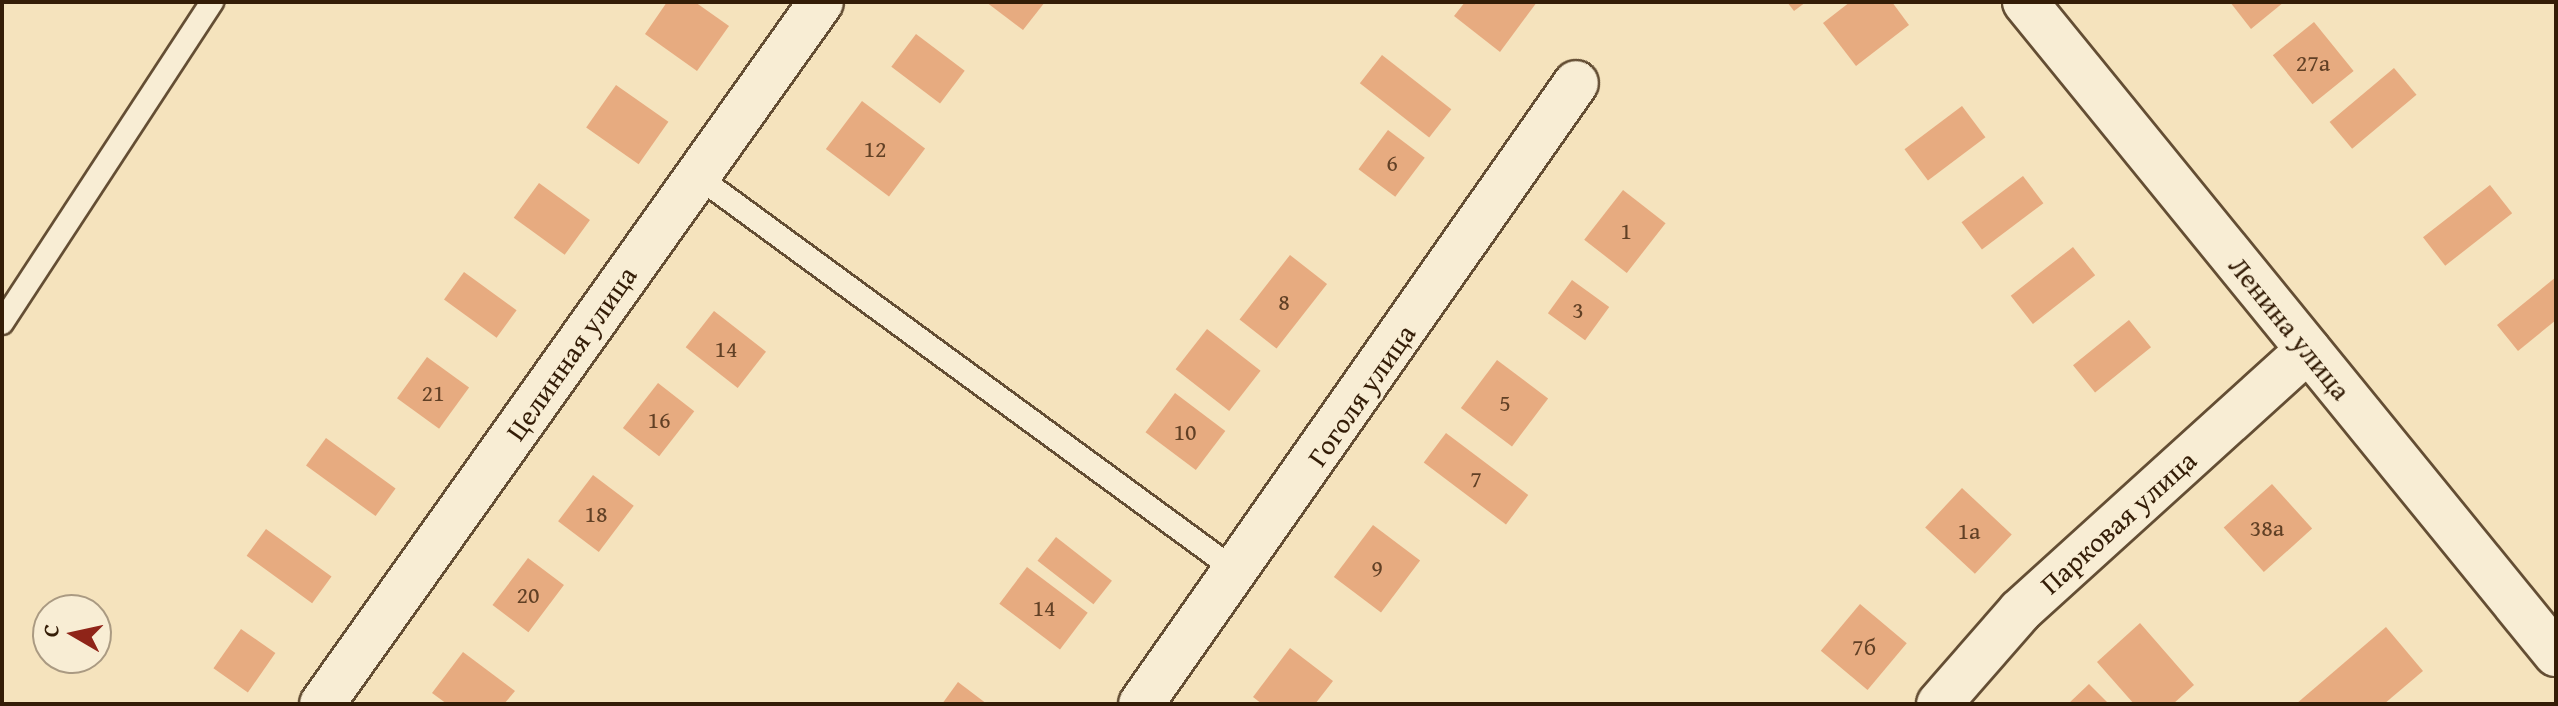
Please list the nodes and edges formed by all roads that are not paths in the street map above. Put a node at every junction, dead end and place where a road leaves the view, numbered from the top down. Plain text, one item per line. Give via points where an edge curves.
1 (212, 2) edge
2 (821, 2) edge
3 (2025, 2) edge
4 (1576, 83) dead end
5 (697, 176) junction
6 (2, 323) edge
7 (2308, 350) junction
8 (1239, 573) junction
9 (2556, 654) edge
10 (322, 704) edge
11 (1141, 704) edge
12 (1939, 704) edge

1 - 6 lane
2 - 5 street, Целинная улица
3 - 7 street, Ленина улица
4 - 8 street, Гоголя улица
5 - 8 lane
5 - 10 street, Целинная улица
7 - 9 street, Ленина улица
7 - 12 street, Парковая улица via 2020,611
8 - 11 street, Гоголя улица

